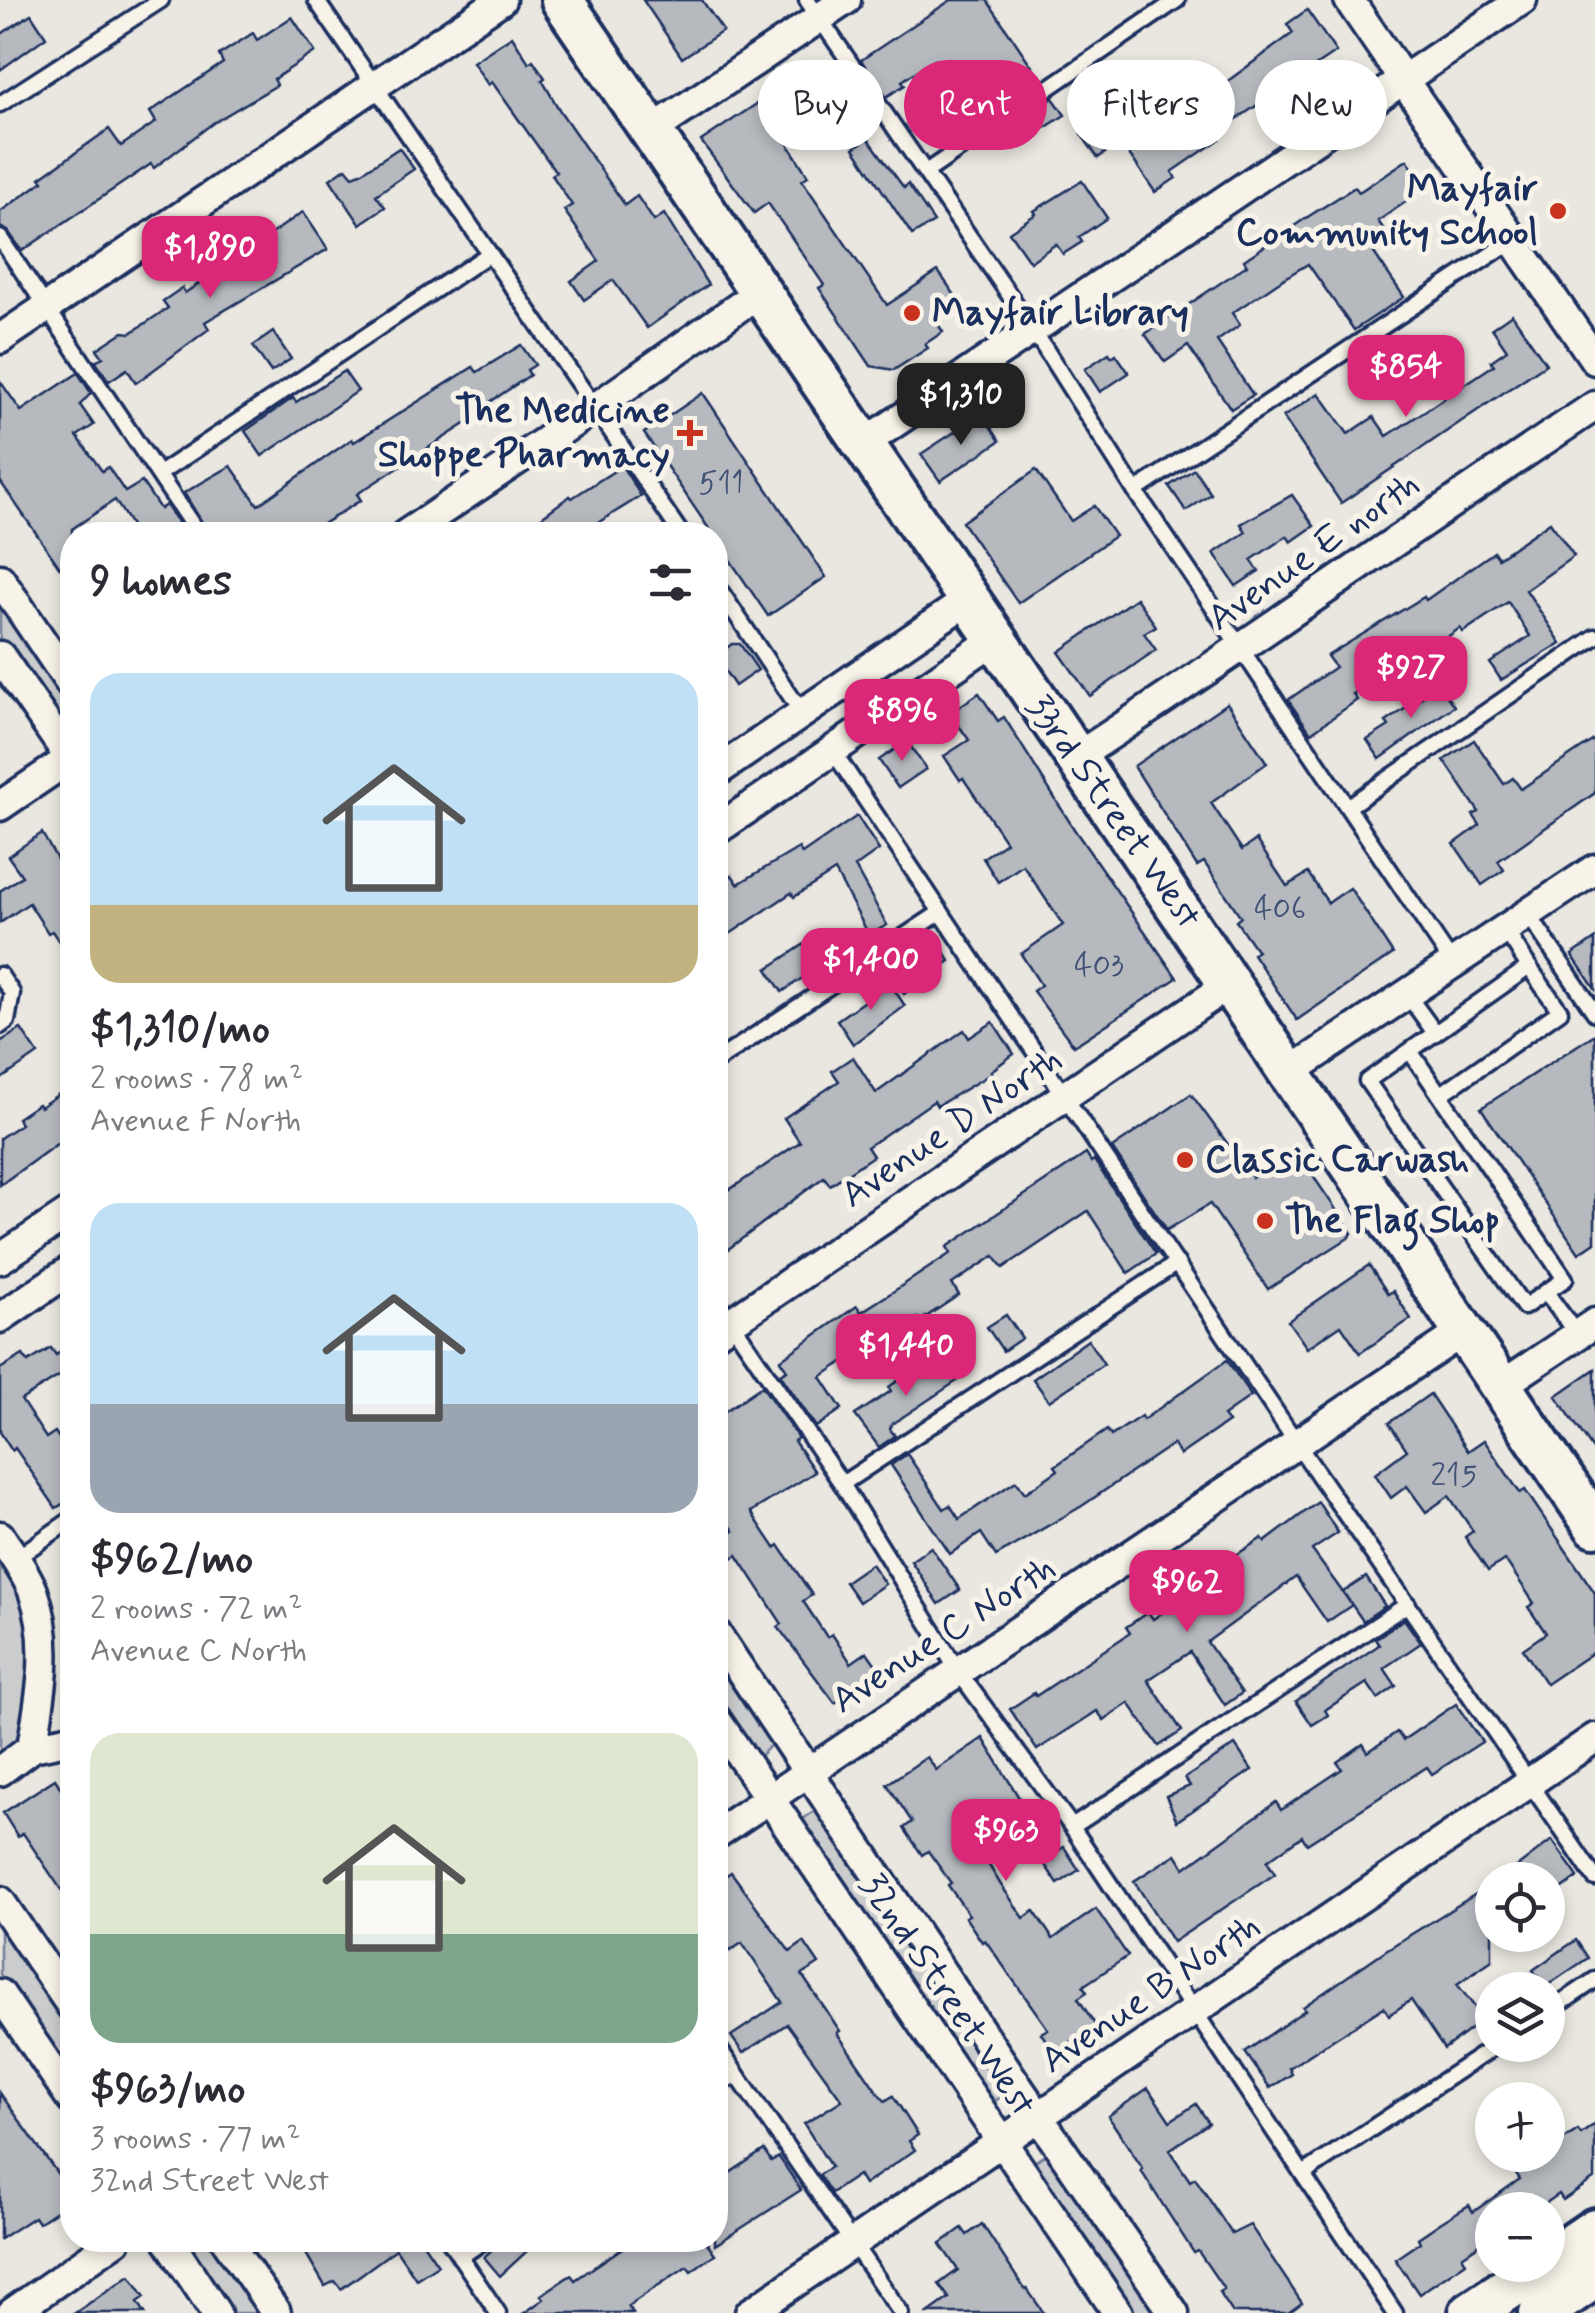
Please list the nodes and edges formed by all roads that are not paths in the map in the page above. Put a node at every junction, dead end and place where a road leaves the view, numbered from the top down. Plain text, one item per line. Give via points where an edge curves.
1 (160, 0) edge
2 (316, 0) edge
3 (500, 0) edge
4 (562, 0) edge
5 (846, 0) edge
6 (1177, 0) edge
7 (1350, 0) edge
8 (1522, 0) edge
9 (813, 9) edge
10 (1404, 79) junction
11 (375, 83) junction
12 (0, 104) edge
13 (651, 131) junction
14 (926, 172) junction
15 (0, 238) edge
16 (1513, 240) junction
17 (489, 254) junction
18 (760, 292) junction
19 (46, 307) junction
20 (1032, 328) junction
21 (0, 339) edge
22 (1595, 360) edge
23 (1595, 406) edge
24 (595, 408) junction
25 (863, 444) junction
26 (159, 474) junction
27 (1136, 491) junction
28 (190, 522) edge
29 (424, 522) edge
30 (673, 522) edge
31 (0, 579) edge
32 (968, 600) junction
33 (728, 602) edge
34 (1595, 636) edge
35 (994, 640) junction
36 (1243, 648) junction
37 (0, 656) edge
38 (60, 668) edge
39 (802, 713) junction
40 (60, 742) edge
41 (833, 750) junction
42 (1075, 758) junction
43 (728, 763) edge
44 (60, 767) edge
45 (0, 806) edge
46 (1349, 806) junction
47 (728, 822) edge
48 (1595, 869) edge
49 (941, 912) junction
50 (1516, 921) junction
51 (1452, 964) junction
52 (1530, 967) junction
53 (0, 975) edge
54 (1230, 984) junction
55 (1408, 994) junction
56 (1595, 1014) edge
57 (0, 1026) edge
58 (1434, 1034) junction
59 (1410, 1050) junction
60 (728, 1053) edge
61 (1290, 1072) junction
62 (1440, 1095) junction
63 (1066, 1096) junction
64 (60, 1219) edge
65 (0, 1259) edge
66 (1177, 1263) junction
67 (60, 1277) edge
68 (1546, 1292) junction
69 (0, 1318) edge
70 (728, 1325) edge
71 (1586, 1329) edge
72 (1464, 1331) junction
73 (728, 1335) edge
74 (1501, 1386) junction
75 (1298, 1445) junction
76 (842, 1484) junction
77 (60, 1524) edge
78 (1595, 1526) edge
79 (8, 1548) edge
80 (1408, 1604) junction
81 (728, 1652) edge
82 (958, 1670) junction
83 (728, 1738) edge
84 (1595, 1738) edge
85 (60, 1742) edge
86 (32, 1747) junction
87 (807, 1770) junction
88 (0, 1771) edge
89 (1530, 1781) junction
90 (768, 1798) junction
91 (728, 1825) edge
92 (1072, 1827) junction
93 (1595, 1878) edge
94 (0, 1901) edge
95 (1595, 1980) edge
96 (60, 1989) edge
97 (0, 1994) edge
98 (1565, 2000) edge
99 (1194, 2012) junction
100 (1475, 2060) edge
101 (728, 2062) edge
102 (736, 2074) junction
103 (728, 2079) edge
104 (60, 2082) edge
105 (1038, 2116) junction
106 (1001, 2140) junction
107 (1303, 2174) junction
108 (1595, 2230) edge
109 (854, 2242) junction
110 (1565, 2250) edge
111 (99, 2252) edge
112 (176, 2252) edge
113 (234, 2252) edge
114 (457, 2252) edge
115 (466, 2252) edge
116 (460, 2256) junction
117 (1595, 2276) edge
118 (1518, 2282) edge
119 (12, 2313) edge
120 (216, 2313) edge
121 (276, 2313) edge
122 (498, 2313) edge
123 (750, 2313) edge
124 (900, 2313) edge
125 (1118, 2313) edge
126 (1174, 2313) edge
127 (1396, 2313) edge
128 (1471, 2313) edge
129 (1542, 2313) edge

1 - 12 lane
2 - 11 lane
3 - 11 street
4 - 13 main road, 33rd Street West
5 - 9 street
6 - 14 lane
7 - 10 street
8 - 10 street
9 - 13 street
9 - 14 lane
10 - 16 street
10 - 20 street
11 - 17 lane
11 - 19 street
13 - 18 main road, 33rd Street West
14 - 20 lane
15 - 19 lane
16 - 22 street
16 - 27 lane
17 - 24 lane
17 - 26 lane
18 - 24 street
18 - 25 main road, 33rd Street West
19 - 21 street
19 - 26 lane
20 - 25 street
20 - 27 lane
23 - 36 street, Avenue E north
24 - 29 street
24 - 30 lane
25 - 32 main road, 33rd Street West
26 - 28 lane
27 - 36 lane
31 - 38 street
32 - 35 main road, 33rd Street West
32 - 39 street
33 - 39 lane
34 - 46 lane
35 - 41 street
35 - 42 main road, 33rd Street West
36 - 42 street, Avenue E north
36 - 46 lane
37 - 40 street
39 - 43 street
41 - 47 street
41 - 49 lane
42 - 54 main road, 33rd Street West
44 - 45 street
46 - 51 lane
48 - 50 street
49 - 60 lane
49 - 63 lane
50 - 51 street
50 - 52 lane
50 - 56 lane
51 - 55 street
52 - 58 lane
52 - 62 lane via 1560,1011
53 - 57 lane via 12,994
54 - 61 main road, 33rd Street West
54 - 63 street, Avenue D North
55 - 58 lane
55 - 61 street
58 - 59 lane
59 - 62 lane
59 - 68 lane via 1367,1081 1524,1307
61 - 72 main road, 33rd Street West
62 - 68 lane via 1565,1279
63 - 66 lane
63 - 70 street, Avenue D North
64 - 65 street
66 - 75 lane
66 - 76 lane
67 - 69 street
68 - 71 lane
71 - 74 street
72 - 74 main road, 33rd Street West
72 - 75 street, Avenue C North
73 - 76 lane
74 - 78 main road, 33rd Street West
75 - 80 lane
75 - 82 street, Avenue C North
76 - 82 lane
77 - 79 lane
79 - 86 street via 33,1591 44,1653
80 - 89 lane
80 - 92 lane
81 - 87 street, 32nd Street West
82 - 87 street, Avenue C North
82 - 92 lane
83 - 90 street, 32nd Street West
84 - 89 street, Avenue B North
85 - 86 street
86 - 88 street
87 - 90 street, Avenue C North
87 - 105 street, 32nd Street West
89 - 93 lane
89 - 99 street, Avenue B North
90 - 91 street, Avenue C North
90 - 106 street, 32nd Street West
92 - 99 lane
94 - 96 street
95 - 98 lane
97 - 104 street
99 - 105 street, Avenue B North
99 - 107 lane
100 - 107 lane
101 - 102 lane
102 - 103 lane
102 - 109 lane
105 - 106 street, Avenue B North
105 - 126 street, 32nd Street West
106 - 109 street, Avenue B North
106 - 125 street, 32nd Street West
107 - 127 lane
108 - 110 main road
109 - 123 street, Avenue B North
109 - 124 lane
111 - 119 street
112 - 120 street
113 - 121 street
114 - 116 lane
115 - 116 lane
116 - 122 lane
117 - 129 main road
118 - 128 main road

